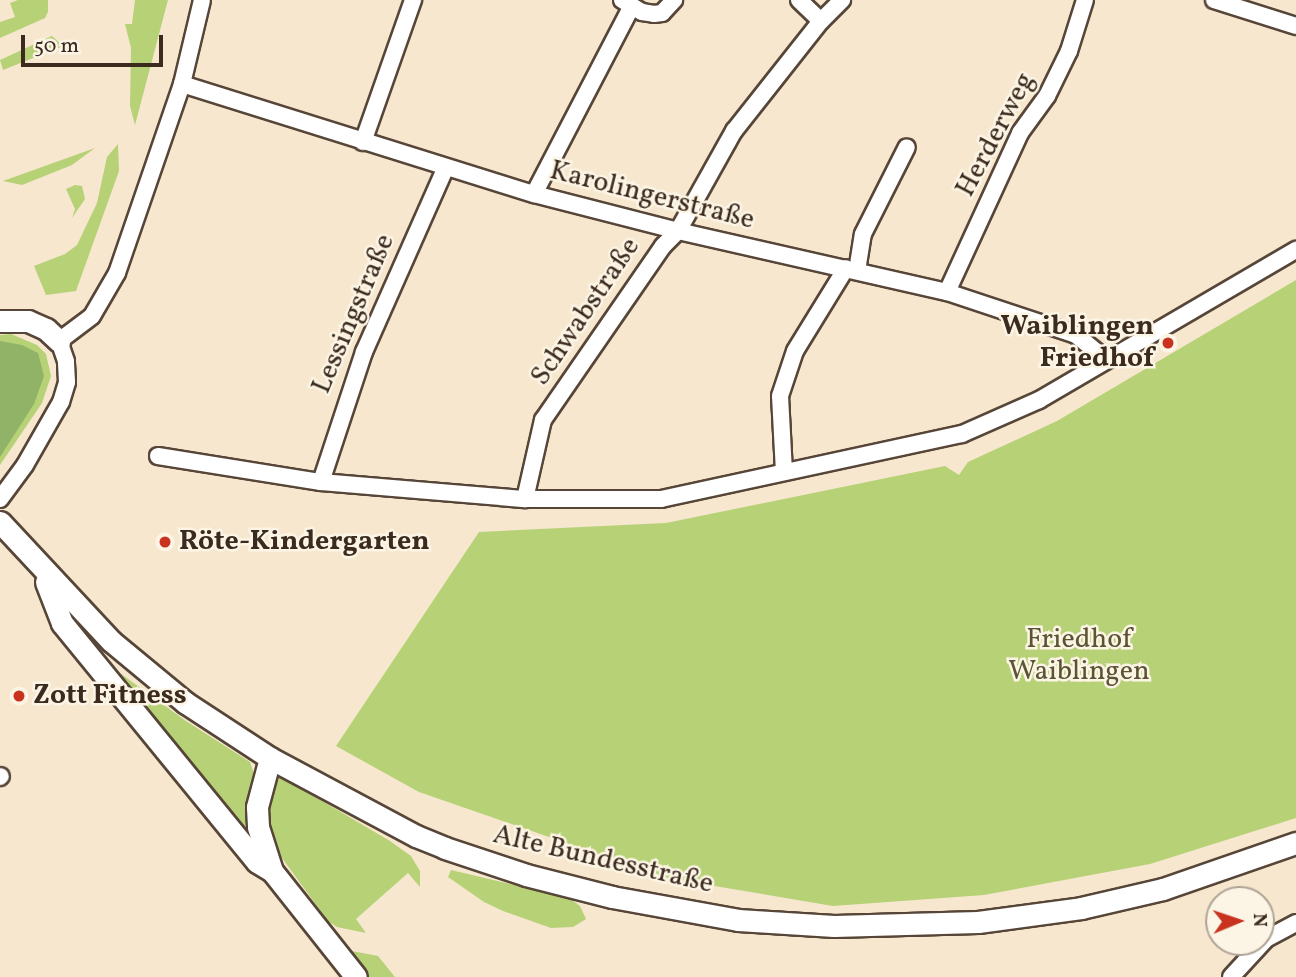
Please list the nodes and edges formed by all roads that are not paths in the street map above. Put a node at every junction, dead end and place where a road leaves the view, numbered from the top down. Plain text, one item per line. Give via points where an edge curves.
1 (202, 0) edge
2 (413, 0) edge
3 (674, 0) edge
4 (799, 0) edge
5 (842, 0) edge
6 (1085, 0) edge
7 (1214, 0) edge
8 (627, 3) edge
9 (821, 21) junction
10 (1296, 26) edge
11 (182, 84) junction
12 (363, 142) junction
13 (907, 147) dead end
14 (446, 169) junction
15 (534, 194) junction
16 (678, 231) junction
17 (1296, 250) edge
18 (852, 269) junction
19 (947, 292) junction
20 (0, 321) edge
21 (59, 341) junction
22 (1106, 359) junction
23 (158, 456) dead end
24 (784, 472) junction
25 (321, 482) junction
26 (0, 499) edge
27 (525, 499) junction
28 (0, 522) edge
29 (40, 567) junction
30 (270, 758) junction
31 (1296, 842) edge
32 (272, 871) junction
33 (1296, 923) edge
34 (356, 977) edge
35 (1231, 977) edge

1 - 11 street
2 - 12 street
3 - 8 street via 662,13 654,14
4 - 9 street
5 - 9 street, Schwabstraße
6 - 19 street, Herderweg via 1069,51 1047,96 1020,133
7 - 10 street
8 - 15 street
9 - 16 street, Schwabstraße via 734,131
11 - 12 street, Karolingerstraße
11 - 21 street via 117,272 92,316
12 - 14 street, Karolingerstraße
13 - 18 street via 863,234
14 - 15 street, Karolingerstraße
14 - 25 street, Lessingstraße via 364,352
15 - 16 street, Karolingerstraße
16 - 18 street, Karolingerstraße
16 - 27 street, Schwabstraße via 543,420
17 - 22 street
18 - 19 street, Karolingerstraße
18 - 24 street via 795,351 780,396
19 - 22 street, Karolingerstraße via 1076,335
20 - 21 main road via 27,321
21 - 26 street via 67,382 61,402
22 - 24 street via 1039,400 962,434
23 - 25 street
24 - 27 street via 661,499
25 - 27 street
28 - 29 main road, Alte Bundesstraße
29 - 30 main road, Alte Bundesstraße via 111,641 157,680
29 - 32 main road via 62,623 257,862
30 - 31 main road, Alte Bundesstraße via 445,848 612,897 738,920 872,927 1030,916 1163,889
30 - 32 main road via 257,807 258,827
32 - 34 main road
33 - 35 street via 1266,939

